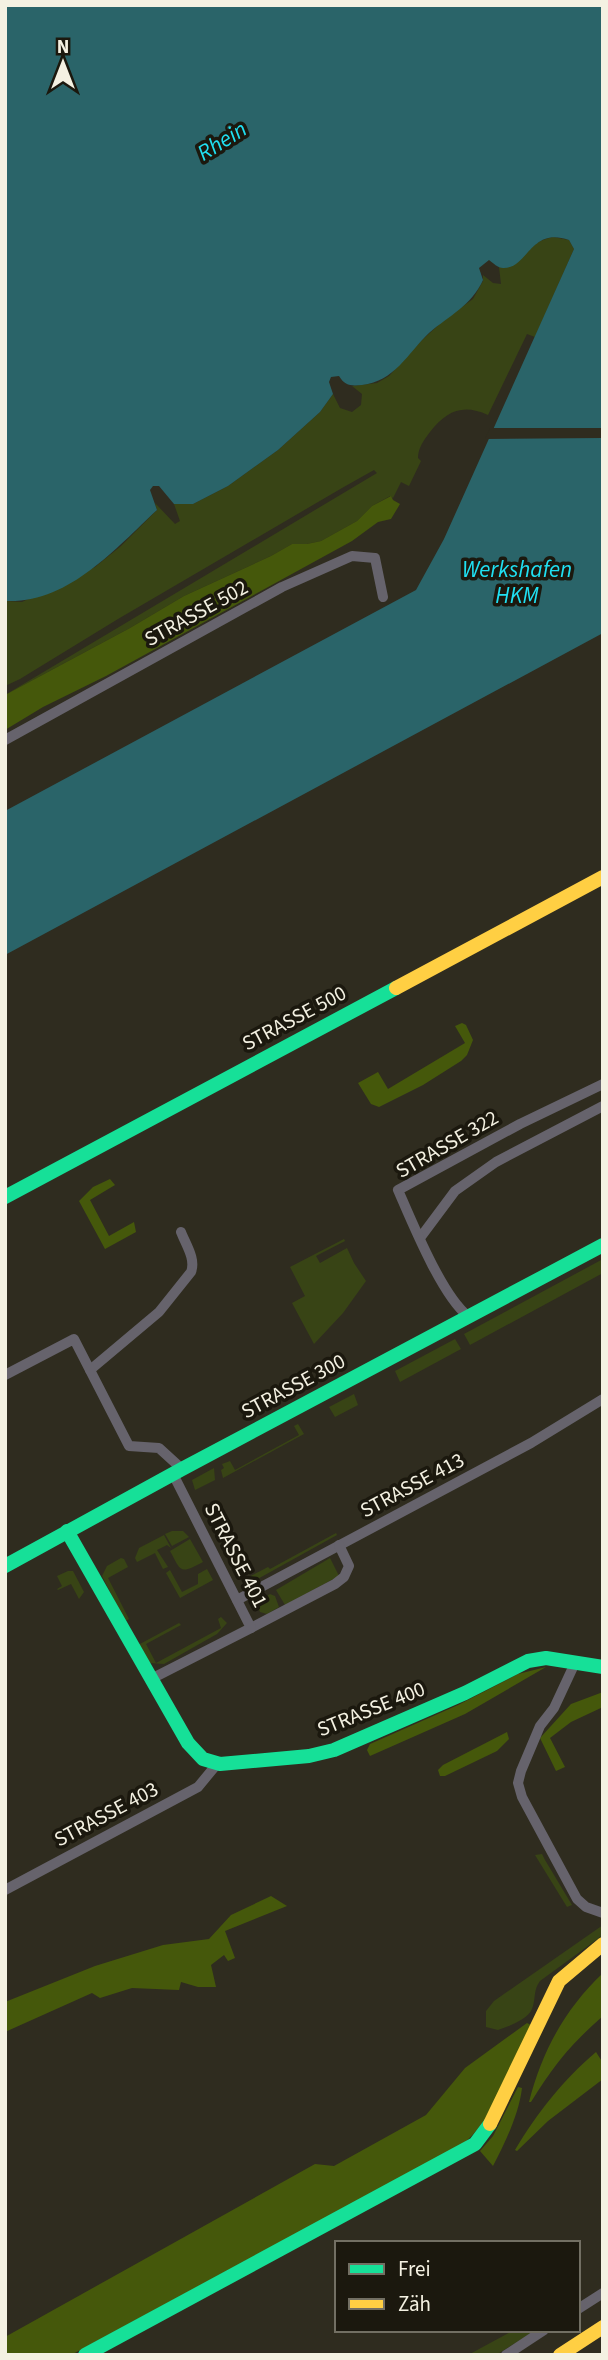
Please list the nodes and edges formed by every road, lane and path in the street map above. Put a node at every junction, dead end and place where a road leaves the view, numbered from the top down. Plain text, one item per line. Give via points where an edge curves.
1 (383, 597) dead end
2 (5, 740) edge
3 (603, 877) edge
4 (603, 1083) edge
5 (603, 1106) edge
6 (5, 1197) edge
7 (181, 1232) dead end
8 (420, 1238) junction
9 (603, 1245) edge
10 (468, 1316) junction
11 (90, 1370) junction
12 (5, 1375) edge
13 (603, 1399) edge
14 (177, 1472) junction
15 (67, 1531) junction
16 (339, 1545) junction
17 (5, 1566) edge
18 (237, 1600) junction
19 (251, 1628) junction
20 (575, 1663) junction
21 (603, 1667) edge
22 (151, 1679) junction
23 (217, 1764) junction
24 (5, 1890) edge
25 (603, 1913) edge
26 (603, 1944) edge
27 (603, 2294) edge
28 (580, 2308) edge
29 (603, 2327) edge
30 (541, 2332) edge
31 (86, 2355) edge
32 (506, 2355) edge
33 (560, 2355) edge

1 - 2 street, STRASSE 502 via 375,558 352,556 282,587
3 - 6 street, STRASSE 500
4 - 8 street, STRASSE 322 via 398,1190
5 - 8 street via 496,1162 455,1191
7 - 11 street via 191,1256 191,1272 159,1312
8 - 10 street, STRASSE 322 via 445,1288
9 - 10 street, STRASSE 300
10 - 14 street, STRASSE 300
11 - 12 street via 74,1339
11 - 14 street via 129,1446 159,1448
13 - 16 street, STRASSE 413 via 531,1443
14 - 15 street, STRASSE 300
14 - 18 street, STRASSE 401
15 - 17 street, STRASSE 300
15 - 22 street
16 - 18 street, STRASSE 413
16 - 19 street via 349,1566 344,1577
18 - 19 street, STRASSE 401
19 - 22 street, STRASSE 401
20 - 21 street, STRASSE 400
20 - 23 street, STRASSE 400 via 546,1658 528,1661 334,1750
20 - 25 street via 540,1726 518,1783 577,1899
22 - 23 street via 192,1748 200,1758
23 - 24 street, STRASSE 403 via 198,1787
26 - 31 street via 559,1981 503,2099 475,2144
27 - 28 street
29 - 33 street
30 - 32 street

